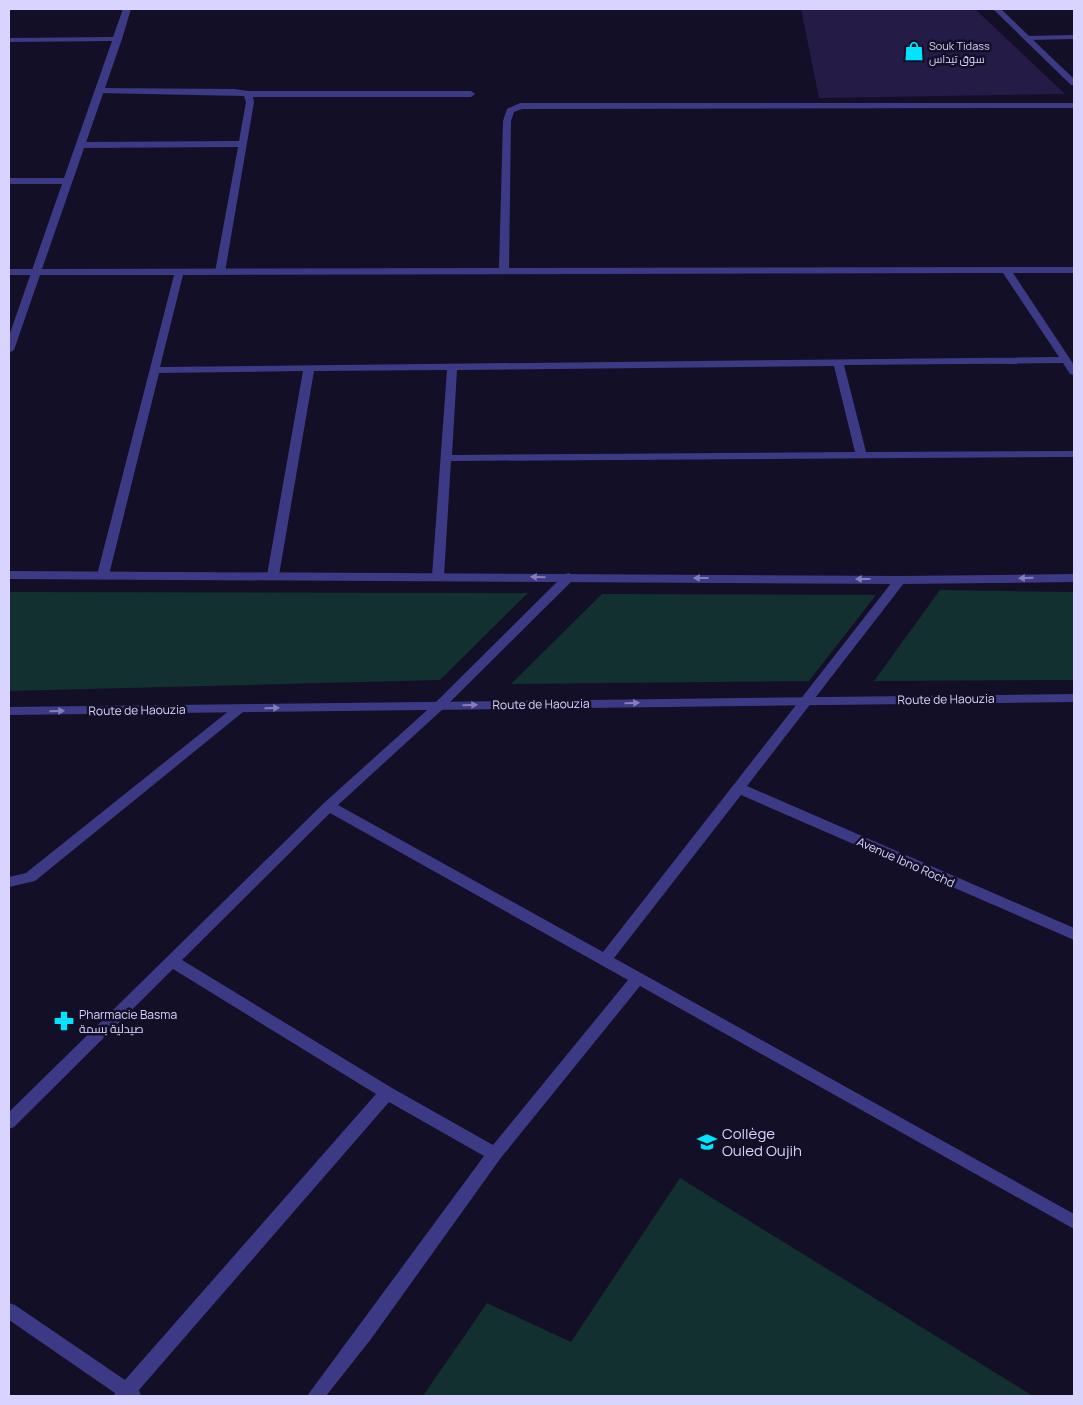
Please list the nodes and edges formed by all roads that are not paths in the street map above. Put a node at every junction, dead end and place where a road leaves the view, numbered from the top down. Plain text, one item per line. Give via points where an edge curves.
1 (127, 9) edge
2 (996, 9) edge
3 (1074, 37) edge
4 (1027, 38) junction
5 (118, 39) junction
6 (9, 40) edge
7 (1074, 83) edge
8 (99, 91) junction
9 (248, 94) junction
10 (471, 94) dead end
11 (1074, 105) edge
12 (80, 144) junction
13 (243, 144) junction
14 (9, 181) edge
15 (68, 181) junction
16 (1006, 270) junction
17 (1074, 270) edge
18 (504, 271) junction
19 (9, 272) edge
20 (36, 272) junction
21 (179, 272) junction
22 (220, 272) junction
23 (9, 350) edge
24 (1066, 360) junction
25 (838, 363) junction
26 (452, 367) junction
27 (309, 368) junction
28 (154, 370) junction
29 (1074, 372) edge
30 (1074, 454) edge
31 (861, 455) junction
32 (445, 458) junction
33 (103, 575) junction
34 (9, 576) edge
35 (273, 576) junction
36 (438, 576) junction
37 (569, 577) junction
38 (1074, 578) edge
39 (900, 580) junction
40 (1074, 698) edge
41 (806, 700) junction
42 (439, 706) junction
43 (239, 709) junction
44 (9, 711) edge
45 (738, 788) junction
46 (329, 806) junction
47 (9, 882) edge
48 (1074, 934) edge
49 (606, 960) junction
50 (172, 961) junction
51 (638, 978) junction
52 (387, 1093) junction
53 (9, 1122) edge
54 (495, 1154) junction
55 (1074, 1222) edge
56 (9, 1311) edge
57 (127, 1395) edge
58 (316, 1396) edge

1 - 5 street
2 - 4 street
3 - 4 street
4 - 7 street
5 - 6 street
5 - 8 street
8 - 9 street
8 - 12 street
9 - 10 street
9 - 13 street via 250,102
11 - 18 street via 520,106 510,111 507,121
12 - 13 street
12 - 15 street
13 - 22 street
14 - 15 street
15 - 20 street
16 - 17 street
16 - 18 street
16 - 24 street
18 - 22 street
19 - 20 street
20 - 21 street
20 - 23 street
21 - 22 street
21 - 28 street
24 - 25 street
24 - 29 street
25 - 26 street
25 - 31 street
26 - 27 street
26 - 32 street
27 - 28 street
27 - 35 street
28 - 33 street
30 - 31 street
31 - 32 street
32 - 36 street
33 - 34 street
33 - 35 street
35 - 36 street
37 -> 36 street
39 -> 37 street
37 - 42 street
38 -> 39 street
39 - 41 street
40 - 41 street, Route de Haouzia
42 -> 41 street, Route de Haouzia
41 - 45 street
43 -> 42 street, Route de Haouzia
42 - 46 street
44 -> 43 street, Route de Haouzia
43 - 47 street via 30,877
45 - 48 street, Avenue Ibno Rochd
45 - 49 street
46 - 49 street
46 - 50 street
49 - 51 street
50 - 52 street
50 - 53 street
51 - 54 street
51 - 55 street
52 - 54 street
52 - 57 street
54 - 58 street
56 - 57 street

